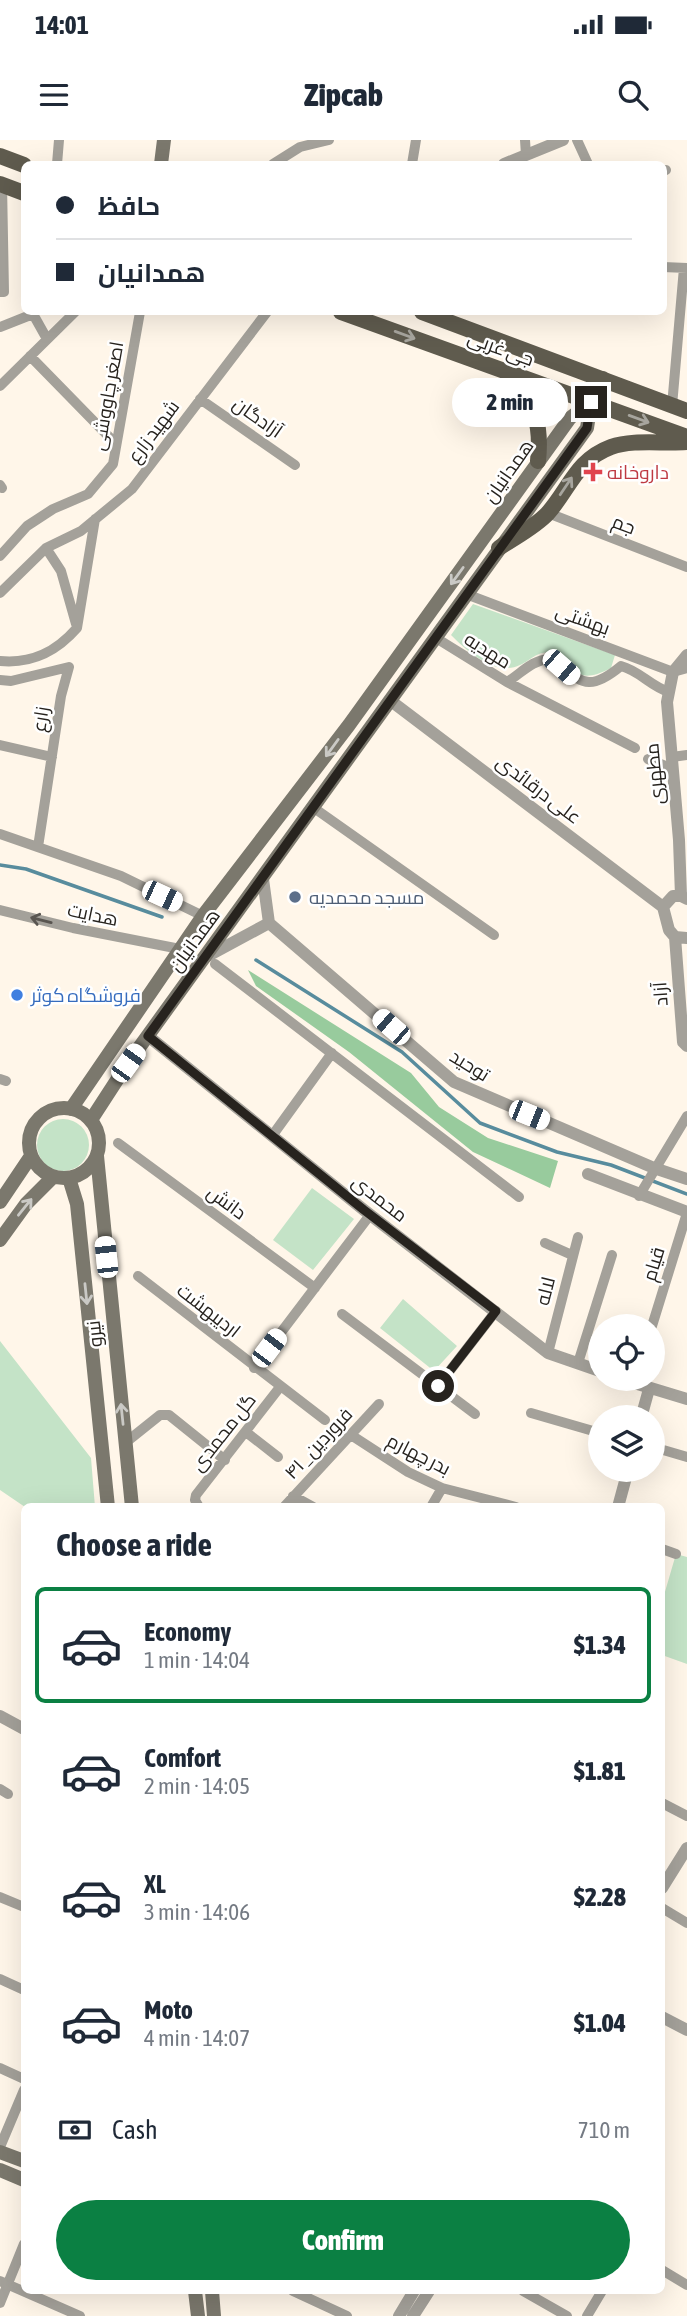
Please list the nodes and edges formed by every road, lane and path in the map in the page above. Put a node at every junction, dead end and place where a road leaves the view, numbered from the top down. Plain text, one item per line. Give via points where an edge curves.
1 (59, 140) edge
2 (164, 140) edge
3 (173, 140) edge
4 (329, 140) edge
5 (416, 140) edge
6 (525, 140) edge
7 (563, 140) edge
8 (577, 140) edge
9 (526, 155) junction
10 (0, 156) edge
11 (57, 161) edge
12 (161, 161) edge
13 (170, 161) edge
14 (278, 161) edge
15 (412, 161) edge
16 (511, 161) edge
17 (587, 161) edge
18 (21, 164) edge
19 (1, 184) edge
20 (21, 192) edge
21 (667, 267) edge
22 (686, 268) edge
23 (0, 292) edge
24 (30, 315) edge
25 (34, 315) edge
26 (72, 315) edge
27 (138, 315) edge
28 (265, 315) edge
29 (349, 315) edge
30 (430, 315) edge
31 (0, 327) edge
32 (47, 339) junction
33 (30, 356) junction
34 (515, 375) junction
35 (603, 378) junction
36 (0, 386) edge
37 (200, 399) junction
38 (591, 402) junction
39 (680, 408) edge
40 (687, 440) edge
41 (116, 444) junction
42 (538, 461) junction
43 (295, 465) dead end
44 (548, 513) junction
45 (95, 519) junction
46 (46, 548) junction
47 (499, 548) junction
48 (0, 556) edge
49 (687, 567) edge
50 (0, 593) edge
51 (467, 594) junction
52 (77, 628) junction
53 (436, 638) junction
54 (687, 655) edge
55 (0, 661) edge
56 (391, 668) junction
57 (687, 668) edge
58 (673, 672) junction
59 (407, 679) junction
60 (0, 680) edge
61 (506, 682) junction
62 (669, 692) junction
63 (391, 701) junction
64 (352, 721) junction
65 (369, 732) junction
66 (0, 745) edge
67 (635, 747) dead end
68 (687, 755) edge
69 (52, 757) junction
70 (648, 758) dead end
71 (672, 763) junction
72 (314, 807) junction
73 (0, 834) edge
74 (683, 840) edge
75 (38, 847) junction
76 (263, 879) junction
77 (684, 898) edge
78 (663, 907) junction
79 (0, 910) edge
80 (203, 916) junction
81 (269, 923) junction
82 (494, 935) dead end
83 (681, 938) edge
84 (180, 949) junction
85 (210, 961) junction
86 (148, 1036) junction
87 (686, 1047) edge
88 (332, 1053) junction
89 (71, 1109) junction
90 (687, 1116) edge
91 (91, 1120) junction
92 (272, 1136) junction
93 (118, 1143) dead end
94 (31, 1156) junction
95 (97, 1156) junction
96 (587, 1174) dead end
97 (52, 1177) junction
98 (69, 1178) junction
99 (687, 1179) edge
100 (6, 1182) edge
101 (647, 1182) junction
102 (519, 1197) dead end
103 (0, 1202) edge
104 (100, 1203) junction
105 (77, 1204) junction
106 (687, 1212) edge
107 (370, 1215) junction
108 (578, 1237) dead end
109 (0, 1240) edge
110 (545, 1243) dead end
111 (572, 1255) junction
112 (612, 1255) dead end
113 (138, 1276) dead end
114 (315, 1288) junction
115 (496, 1311) junction
116 (342, 1314) dead end
117 (656, 1314) edge
118 (548, 1353) junction
119 (578, 1363) junction
120 (588, 1367) edge
121 (254, 1368) junction
122 (438, 1386) junction
123 (280, 1387) junction
124 (657, 1391) edge
125 (687, 1399) edge
126 (379, 1404) dead end
127 (531, 1413) dead end
128 (475, 1414) dead end
129 (325, 1420) dead end
130 (588, 1430) edge
131 (246, 1432) junction
132 (351, 1435) junction
133 (125, 1443) junction
134 (665, 1451) edge
135 (278, 1457) dead end
136 (687, 1457) edge
137 (225, 1460) junction
138 (625, 1482) edge
139 (442, 1488) junction
140 (293, 1496) junction
141 (108, 1503) edge
142 (132, 1503) edge
143 (197, 1503) edge
144 (287, 1503) edge
145 (306, 1503) edge
146 (433, 1503) edge
147 (500, 1503) edge
148 (619, 1503) edge
149 (665, 1550) edge
150 (676, 1554) dead end
151 (0, 1716) edge
152 (21, 1727) edge
153 (665, 1805) edge
154 (687, 1816) edge
155 (687, 1848) edge
156 (665, 1883) edge
157 (0, 1897) edge
158 (21, 1907) edge
159 (665, 1910) edge
160 (687, 1923) edge
161 (0, 1979) edge
162 (21, 1989) edge
163 (665, 2019) edge
164 (687, 2030) edge
165 (0, 2068) edge
166 (21, 2078) edge
167 (21, 2097) edge
168 (0, 2147) edge
169 (0, 2152) edge
170 (21, 2160) edge
171 (0, 2170) edge
172 (21, 2179) edge
173 (21, 2250) edge
174 (665, 2272) edge
175 (4, 2283) edge
176 (687, 2285) edge
177 (21, 2290) edge
178 (29, 2294) edge
179 (195, 2294) edge
180 (212, 2294) edge
181 (299, 2294) edge
182 (412, 2294) edge
183 (427, 2294) edge
184 (528, 2294) edge
185 (600, 2294) edge
186 (0, 2303) edge
187 (80, 2316) edge
188 (198, 2316) edge
189 (214, 2316) edge
190 (347, 2316) edge
191 (399, 2316) edge
192 (413, 2316) edge
193 (567, 2316) edge
194 (587, 2316) edge

1 - 11 street
2 - 12 main road
3 - 13 main road
4 - 14 street via 300,147
5 - 15 street
6 - 9 street
7 - 9 street
8 - 17 street
9 - 16 street
10 - 18 main road
19 - 20 main road
19 - 23 street via 4,292
21 - 22 street
22 - 39 street
24 - 31 street
25 - 32 street
26 - 32 street
27 - 41 street, اصغر چاووشی
28 - 37 street, شهید زارع
29 -> 34 main road, جی غربی
30 - 35 main road, جی غربی
32 - 33 street
33 - 36 street
33 - 41 street
34 - 38 main road, جی غربی
34 - 42 main road via 538,420
35 - 38 main road
35 - 39 main road, جی غربی
37 - 43 street, آزادگان
37 - 45 street, شهید زارع via 132,489
38 -> 40 main road, جی غربی
38 - 42 main road, همدانیان via 570,418
38 - 47 main road, همدانیان via 587,428
44 -> 40 main road via 592,456 628,444
41 - 48 street, اصغر چاووشی via 113,464 88,495 27,526
42 -> 56 main road, همدانیان
44 - 47 main road
44 - 49 street, جم
45 - 46 street, شهید زارع
45 - 52 street
46 - 50 street, شهید زارع
46 - 52 street via 61,571
47 - 51 main road, همدانیان
51 - 53 main road, همدانیان
51 - 58 street, بهشتی
52 - 55 street via 43,656 26,662
53 - 59 main road, همدانیان
53 - 61 street, مهدیه
54 - 58 street, مطهری
56 - 59 main road via 395,676
56 - 64 main road, همدانیان
57 - 58 street
58 - 62 street, مطهری
59 - 63 main road, همدانیان
60 - 69 street, زارع via 69,667
61 - 62 street via 540,659 550,659 576,680 589,684 621,666
61 - 67 street, مهدیه
62 - 71 street, مطهری
63 - 65 main road, همدانیان
63 - 78 street, علی درقائدی
64 - 65 main road
64 -> 80 main road, همدانیان
65 - 72 main road, همدانیان
66 - 69 street
68 - 71 street
69 - 75 street, زارع
70 - 71 street
71 - 74 street, مطهری
72 - 76 main road, همدانیان
72 - 82 street
73 - 75 street
74 - 77 street, مطهری
75 - 80 street via 121,876
76 - 81 street
76 - 85 main road, همدانیان
77 - 78 street via 673,896
78 - 83 street, آزاد via 669,930
84 -> 79 street, هدایت
80 - 84 main road, همدانیان
81 - 85 street
81 - 101 street, توحید via 454,1082
83 - 87 street, آزاد
84 - 89 main road, همدانیان
85 - 86 main road, همدانیان
85 - 88 street
86 - 91 main road, همدانیان
86 - 92 street, محمدی
88 - 92 street
88 - 102 street
89 - 91 main road
89 - 94 main road via 60,1108 41,1117 30,1135
90 - 101 street
91 - 95 main road via 99,1137
92 - 107 street, محمدی
93 - 114 street, دانش
94 - 97 main road
94 - 100 main road
95 - 98 main road via 91,1167
95 - 104 main road, نیرو
96 - 101 street
97 - 98 main road
109 -> 97 main road
98 - 105 main road, نیرو
99 - 101 street, توحید
100 - 103 main road
101 - 106 street
104 - 105 main road
133 -> 104 main road, نیرو
105 -> 141 main road, نیرو
106 - 117 street, قیام
107 - 114 street
107 - 115 street, محمدی
108 - 111 street, لاله
110 - 111 street
111 - 118 street, لاله
112 - 119 street
113 - 121 street, اردیبهشت
114 - 121 street
115 - 118 street, محمدی
115 - 122 street
116 - 122 street
118 - 119 street, محمدی
119 - 120 street, محمدی
121 - 123 street, اردیبهشت
122 - 128 street
123 - 129 street, اردیبهشت
123 - 131 street, گل محمدی
124 - 125 street
126 - 132 street, ۴۱ _فروردین
127 - 130 street
131 - 135 street
131 - 137 street, گل محمدی
132 - 139 street, بدر چهارم
132 - 140 street, ۴۱ _فروردین
133 - 137 street via 160,1415 169,1415
133 - 142 main road, نیرو
134 - 136 street
137 - 143 street, گل محمدی via 196,1495
138 - 148 street
139 - 146 street
139 - 147 street, بدر چهارم
140 - 144 street, ۴۱ _فروردین
140 - 145 street
149 - 150 street
151 - 152 street
153 - 154 street
155 - 156 street
157 - 158 street
159 - 160 street
161 - 162 street
163 - 164 street
165 - 166 street
167 - 168 street
169 - 170 main road
171 - 172 main road
173 - 175 street
174 - 176 street
175 - 177 street
175 - 186 street
178 - 187 street
179 - 188 main road
180 - 189 main road
181 - 190 street
182 - 191 street
183 - 192 street
184 - 193 street
185 - 194 street

